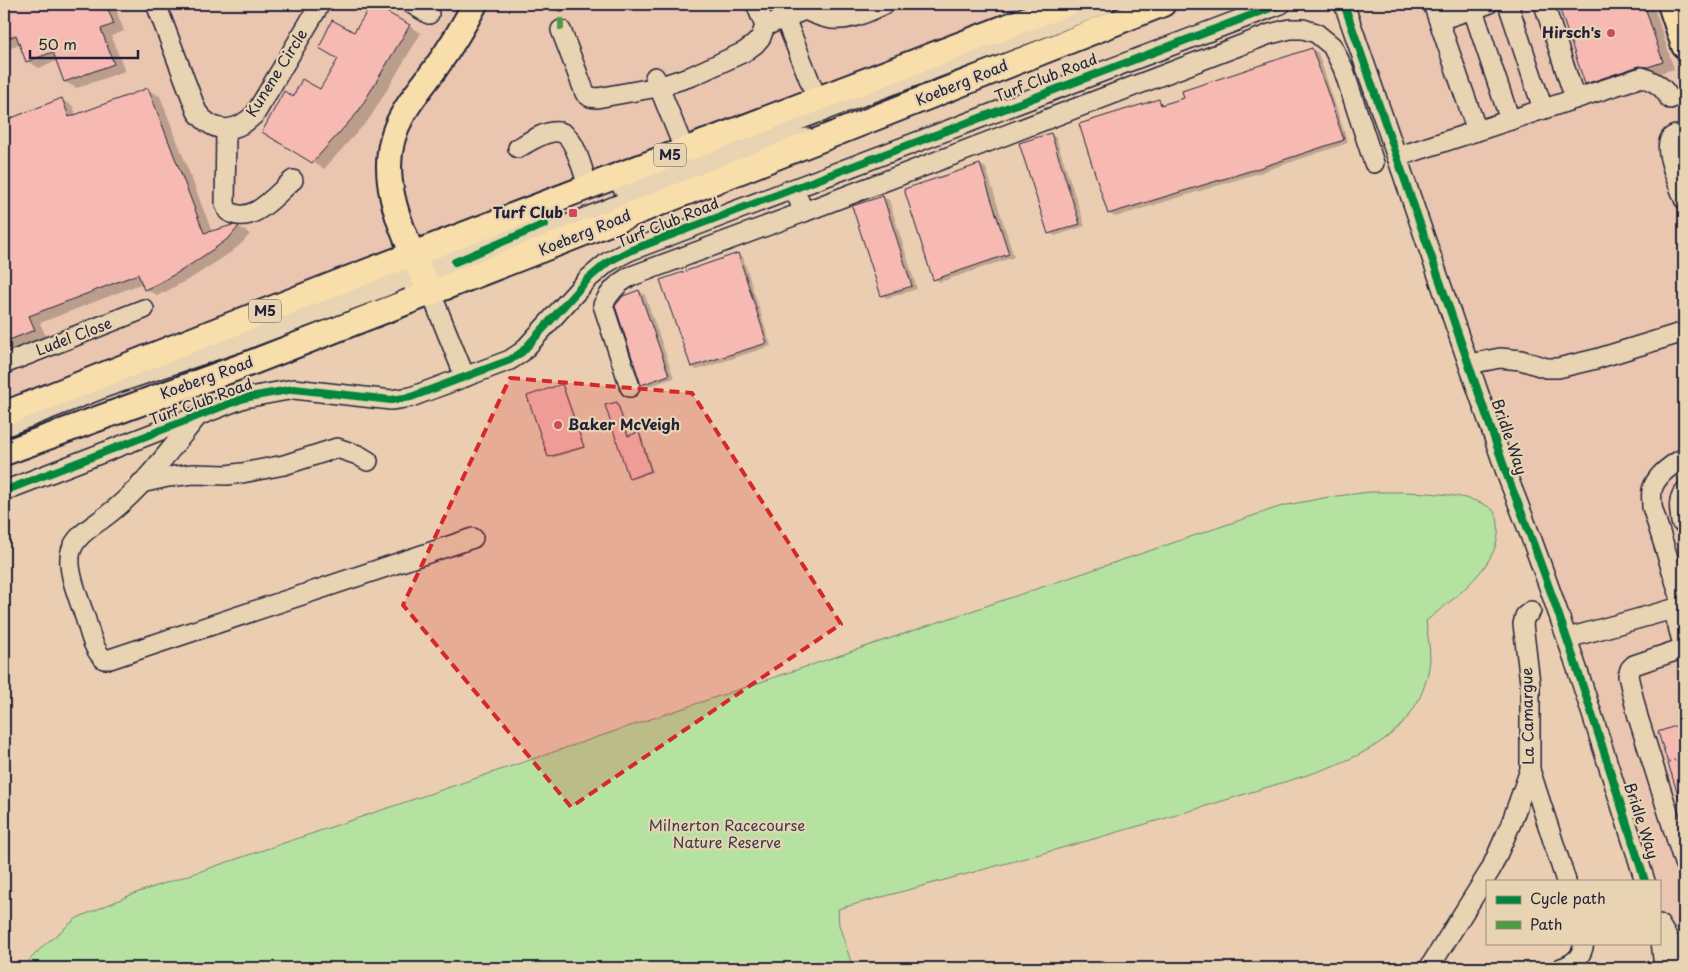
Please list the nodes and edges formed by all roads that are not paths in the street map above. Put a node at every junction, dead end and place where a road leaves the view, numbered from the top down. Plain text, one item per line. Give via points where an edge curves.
1 (156, 4) edge
2 (320, 4) edge
3 (412, 4) edge
4 (475, 4) edge
5 (756, 4) edge
6 (830, 4) edge
7 (885, 4) edge
8 (1105, 4) edge
9 (1163, 4) edge
10 (1281, 4) edge
11 (1344, 4) edge
12 (1508, 4) edge
13 (1544, 4) edge
14 (1670, 4) edge
15 (1477, 6) edge
16 (806, 7) edge
17 (1436, 12) edge
18 (429, 14) dead end
19 (1068, 14) edge
20 (785, 18) junction
21 (846, 18) junction
22 (765, 26) junction
23 (561, 30) dead end
24 (1684, 46) edge
25 (657, 82) junction
26 (1575, 99) junction
27 (1670, 99) dead end
28 (819, 105) junction
29 (1543, 109) junction
30 (1510, 120) junction
31 (226, 129) junction
32 (1477, 131) junction
33 (831, 135) junction
34 (1684, 136) edge
35 (518, 148) dead end
36 (684, 150) junction
37 (1397, 157) junction
38 (1374, 163) dead end
39 (293, 180) dead end
40 (588, 186) junction
41 (794, 189) junction
42 (1684, 199) edge
43 (804, 212) junction
44 (423, 275) junction
45 (144, 309) dead end
46 (1684, 332) edge
47 (4, 364) edge
48 (1469, 364) junction
49 (465, 377) junction
50 (630, 387) dead end
51 (4, 414) edge
52 (198, 416) junction
53 (4, 427) edge
54 (4, 443) edge
55 (4, 453) edge
56 (1684, 458) edge
57 (368, 461) dead end
58 (141, 482) junction
59 (4, 492) edge
60 (1684, 492) edge
61 (1683, 523) edge
62 (1658, 525) junction
63 (473, 538) dead end
64 (1680, 607) edge
65 (1531, 611) dead end
66 (1568, 638) junction
67 (1684, 648) edge
68 (1530, 770) junction
69 (1543, 812) junction
70 (1512, 821) junction
71 (1684, 863) edge
72 (1566, 880) edge
73 (1645, 880) edge
74 (1660, 926) edge
75 (1660, 933) edge
76 (1584, 944) edge
77 (1684, 964) edge
78 (1429, 968) edge
79 (1561, 968) edge
80 (1664, 968) edge

1 - 31 street via 197,112 214,128
2 - 31 street, Kunene Circle via 255,114 248,121
3 - 18 street
4 - 44 main road via 450,47 400,118 391,147 390,189
5 - 22 street
6 - 21 street
7 - 21 street
8 - 19 street
9 - 19 main road, Koeberg Road / M5
10 - 41 street, Turf Club Road
11 - 37 street, Bridle Way
12 - 29 street
13 - 26 street
14 - 24 main road
15 - 17 street
15 - 30 street
16 - 20 street
16 - 21 street via 828,19
17 - 32 street
19 - 28 main road, Koeberg Road / M5
19 - 33 main road, Koeberg Road / M5
20 - 22 street
20 - 28 street
22 - 25 street via 755,44 736,56 692,76
23 - 25 street via 580,83 590,97 597,98
25 - 36 street
26 - 27 street via 1642,77 1655,82
26 - 29 street
28 - 33 street
28 - 36 main road, Koeberg Road / M5
28 - 44 street via 517,226
29 - 30 street
30 - 32 street
31 - 39 street via 225,204 228,211 239,216 248,215
32 - 37 street
33 - 44 main road, Koeberg Road / M5
34 - 42 street via 1676,135 1668,142 1667,148
35 - 40 street via 547,134 559,132 566,135 572,142
36 - 40 main road, Koeberg Road / M5
37 - 48 street, Bridle Way
38 - 43 street via 1343,68 1332,46 1316,33 1290,28
40 - 44 main road, Koeberg Road / M5
41 - 43 street
41 - 49 street, Turf Club Road via 629,251 608,262 588,279 522,352 510,360
43 - 50 street via 629,277 607,296 603,305
44 - 49 street
44 - 51 main road, Koeberg Road / M5
44 - 53 street via 109,386
44 - 54 street via 390,298
44 - 55 main road, Koeberg Road / M5 via 253,362
45 - 47 street, Ludel Close
46 - 48 street via 1558,368 1500,358
48 - 66 street, Bridle Way
49 - 52 street, Turf Club Road via 411,397 391,400 294,389 244,398
52 - 58 street
52 - 59 street, Turf Club Road
56 - 62 street via 1662,473 1652,490 1652,507
57 - 58 street via 358,454 336,448 284,465 242,473 193,474
58 - 63 street via 118,507 83,533 74,543 71,553 70,563 79,599 94,645 104,659
60 - 61 street via 1679,504
61 - 62 street
62 - 64 street
64 - 66 street
64 - 67 street
65 - 68 street, La Camargue via 1523,624 1530,683
66 - 73 street, Bridle Way
67 - 71 street via 1634,665 1628,676
68 - 69 street
68 - 70 street, La Camargue
69 - 70 street
69 - 72 street
70 - 78 street, La Camargue via 1491,869
74 - 77 street
75 - 80 street
76 - 79 street via 1579,957

